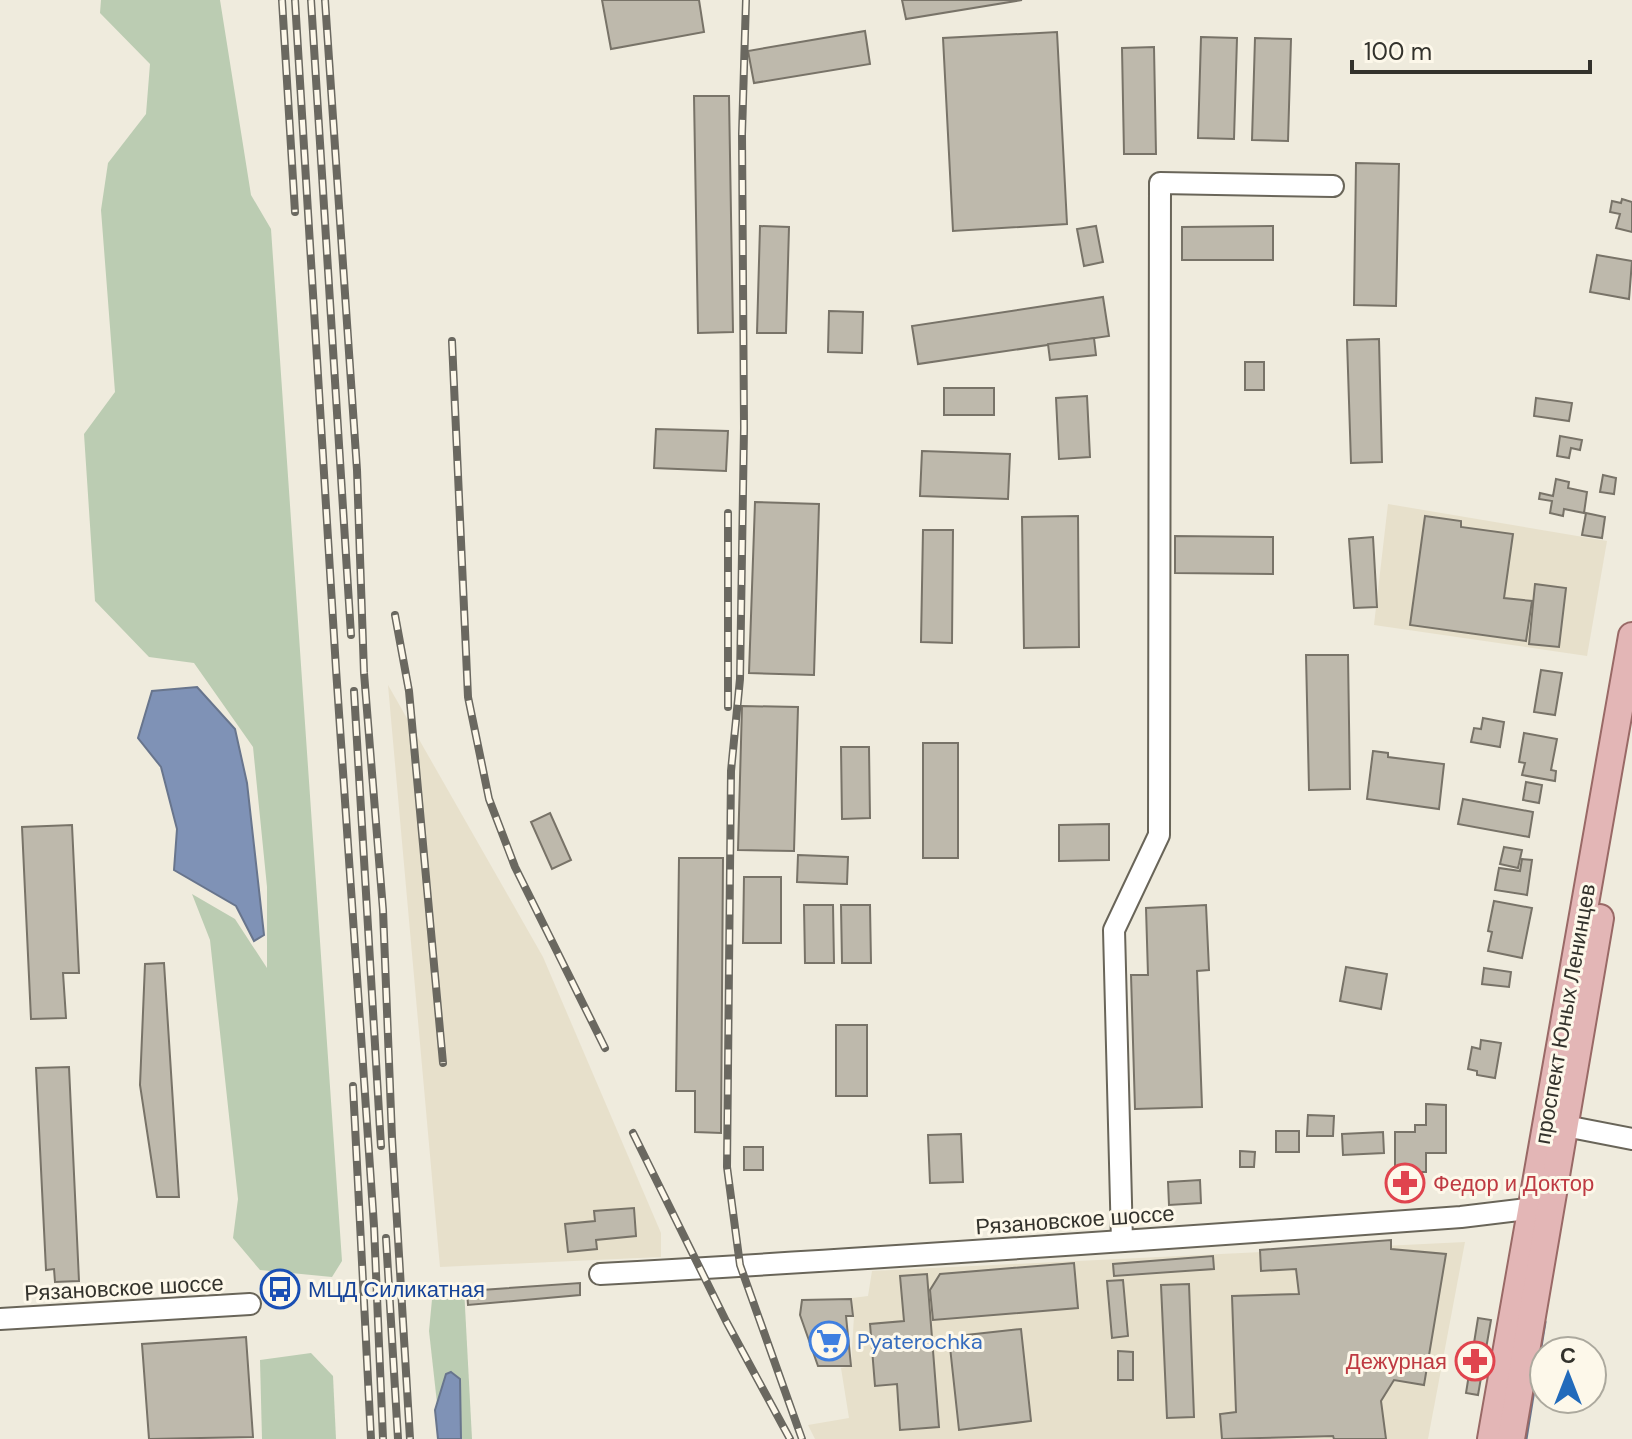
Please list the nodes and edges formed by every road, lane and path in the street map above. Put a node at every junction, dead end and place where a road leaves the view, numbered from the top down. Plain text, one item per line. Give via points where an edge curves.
1 (1333, 186) dead end
2 (1632, 636) edge
3 (1632, 738) edge
4 (1555, 1125) junction
5 (1632, 1139) edge
6 (1542, 1207) junction
7 (1122, 1241) junction
8 (600, 1274) dead end
9 (250, 1304) dead end
10 (0, 1319) edge
11 (1491, 1439) edge
12 (1511, 1439) edge

1 - 7 street via 1160,183 1159,835 1114,930
2 - 4 main road, проспект Юных Ленинцев
3 - 4 main road, проспект Юных Ленинцев
4 - 5 street
4 - 6 main road, проспект Юных Ленинцев
6 - 7 street, Рязановское шоссе
6 - 11 main road, проспект Юных Ленинцев
6 - 12 main road, проспект Юных Ленинцев
7 - 8 street, Рязановское шоссе
9 - 10 street, Рязановское шоссе

